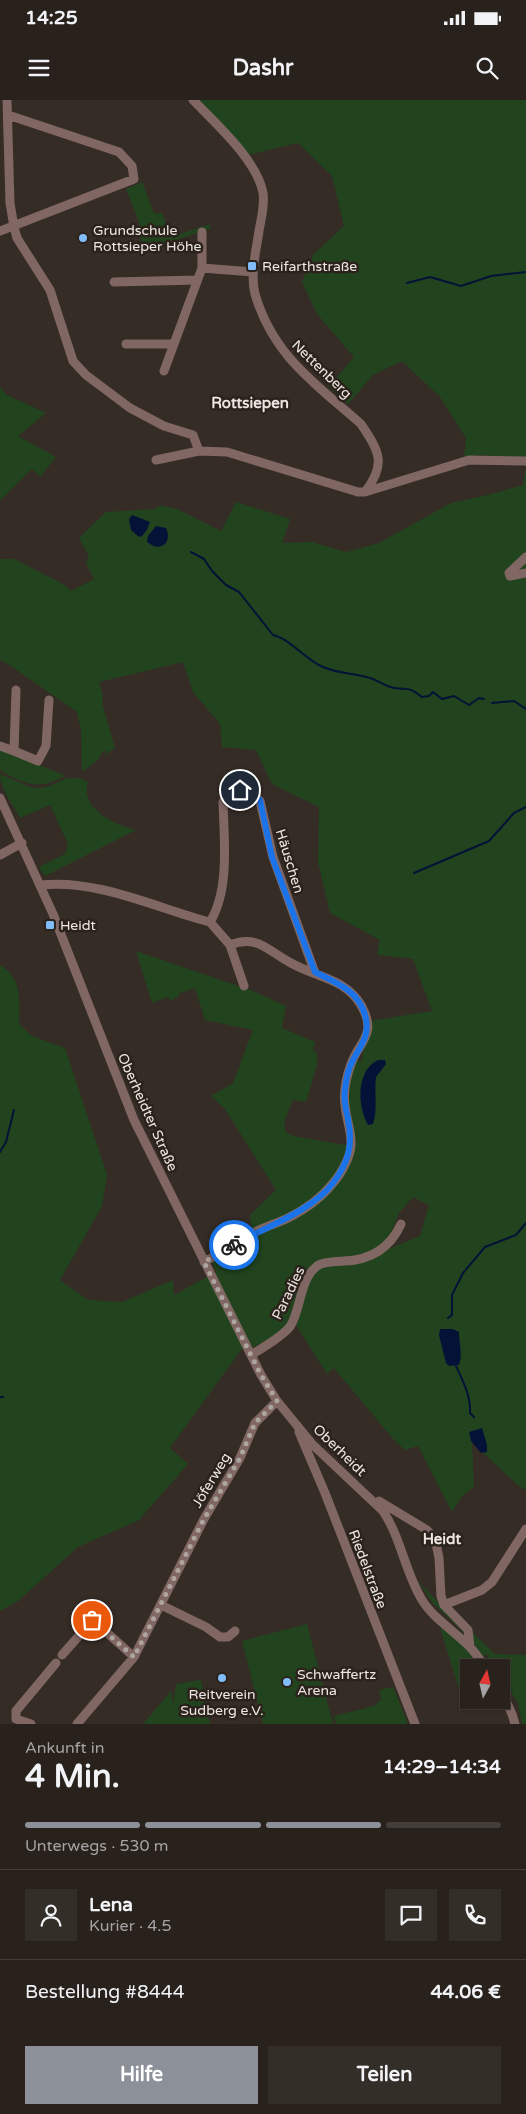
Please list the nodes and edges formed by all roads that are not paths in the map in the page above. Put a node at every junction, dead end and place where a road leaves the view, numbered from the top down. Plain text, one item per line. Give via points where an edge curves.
1 (8, 100) edge
2 (193, 100) edge
3 (8, 115) junction
4 (14, 227) junction
5 (0, 232) edge
6 (202, 232) dead end
7 (202, 268) junction
8 (253, 272) junction
9 (197, 280) junction
10 (114, 282) dead end
11 (126, 344) dead end
12 (173, 344) junction
13 (164, 370) dead end
14 (199, 451) junction
15 (156, 460) dead end
16 (526, 461) edge
17 (365, 492) junction
18 (526, 557) edge
19 (526, 573) edge
20 (16, 690) dead end
21 (49, 700) dead end
22 (0, 746) edge
23 (14, 751) junction
24 (0, 798) edge
25 (22, 843) junction
26 (0, 855) edge
27 (41, 885) junction
28 (210, 922) junction
29 (230, 945) junction
30 (315, 972) junction
31 (244, 986) dead end
32 (401, 1224) dead end
33 (204, 1262) junction
34 (251, 1355) junction
35 (277, 1401) junction
36 (296, 1425) junction
37 (367, 1494) junction
38 (526, 1529) edge
39 (161, 1605) junction
40 (444, 1605) junction
41 (235, 1631) dead end
42 (470, 1647) junction
43 (62, 1655) dead end
44 (134, 1657) junction
45 (479, 1659) edge
46 (56, 1663) dead end
47 (510, 1709) edge
48 (31, 1724) edge
49 (78, 1724) edge
50 (415, 1724) edge
51 (515, 1724) edge

1 - 3 street
2 - 8 street, Nettenberg via 245,158 260,182 263,201
3 - 4 street via 10,203
3 - 4 street via 119,152 134,172 134,179
4 - 5 street
4 - 14 street via 17,238 50,290 73,361 79,369 144,416 193,435
6 - 7 street
7 - 8 street
7 - 9 street
8 - 17 street, Nettenberg via 255,294 275,342 289,360 361,424 374,446 378,472
9 - 10 street
9 - 12 street
11 - 12 street
12 - 13 street
14 - 15 street
14 - 17 street via 227,452 351,491
16 - 17 street via 469,460
18 - 19 street via 509,572 510,576
20 - 23 street
21 - 23 street via 46,746 38,761
22 - 23 street
24 - 25 street, Oberheidter Straße
25 - 26 street
25 - 27 street, Oberheidter Straße
27 - 28 street via 70,884 116,894
27 - 33 street, Oberheidter Straße via 134,1120
28 - 29 street
28 - 30 street, Häuschen via 217,911 222,882 223,802 230,793 240,790 252,792 260,800 272,857
29 - 30 street via 251,940 297,966
29 - 31 street
30 - 33 street via 344,987 360,1003 367,1023 365,1040 352,1061 344,1091 352,1145 333,1184 314,1201
32 - 34 street, Paradies via 388,1245 375,1253 318,1266 306,1283 290,1327
33 - 34 street, Oberheidter Straße
34 - 35 street, Oberheidter Straße
35 - 36 street, Oberheidter Straße
35 - 39 street, Jöferweg via 255,1423 240,1458 204,1519
36 - 37 street, Oberheidt via 320,1452
36 - 50 street, Riedelstraße
37 - 40 street, Oberheidt via 427,1530 436,1539
37 - 42 street, Oberheidt via 391,1522 423,1602
38 - 40 street via 492,1582 482,1590
39 - 41 street via 220,1637 228,1637
39 - 44 street, Jöferweg
40 - 42 street, Oberheidt via 468,1630
42 - 45 street, Oberheidt
43 - 44 street via 92,1620
44 - 49 street, Jöferweg
46 - 48 street via 16,1710 16,1719
47 - 51 street

